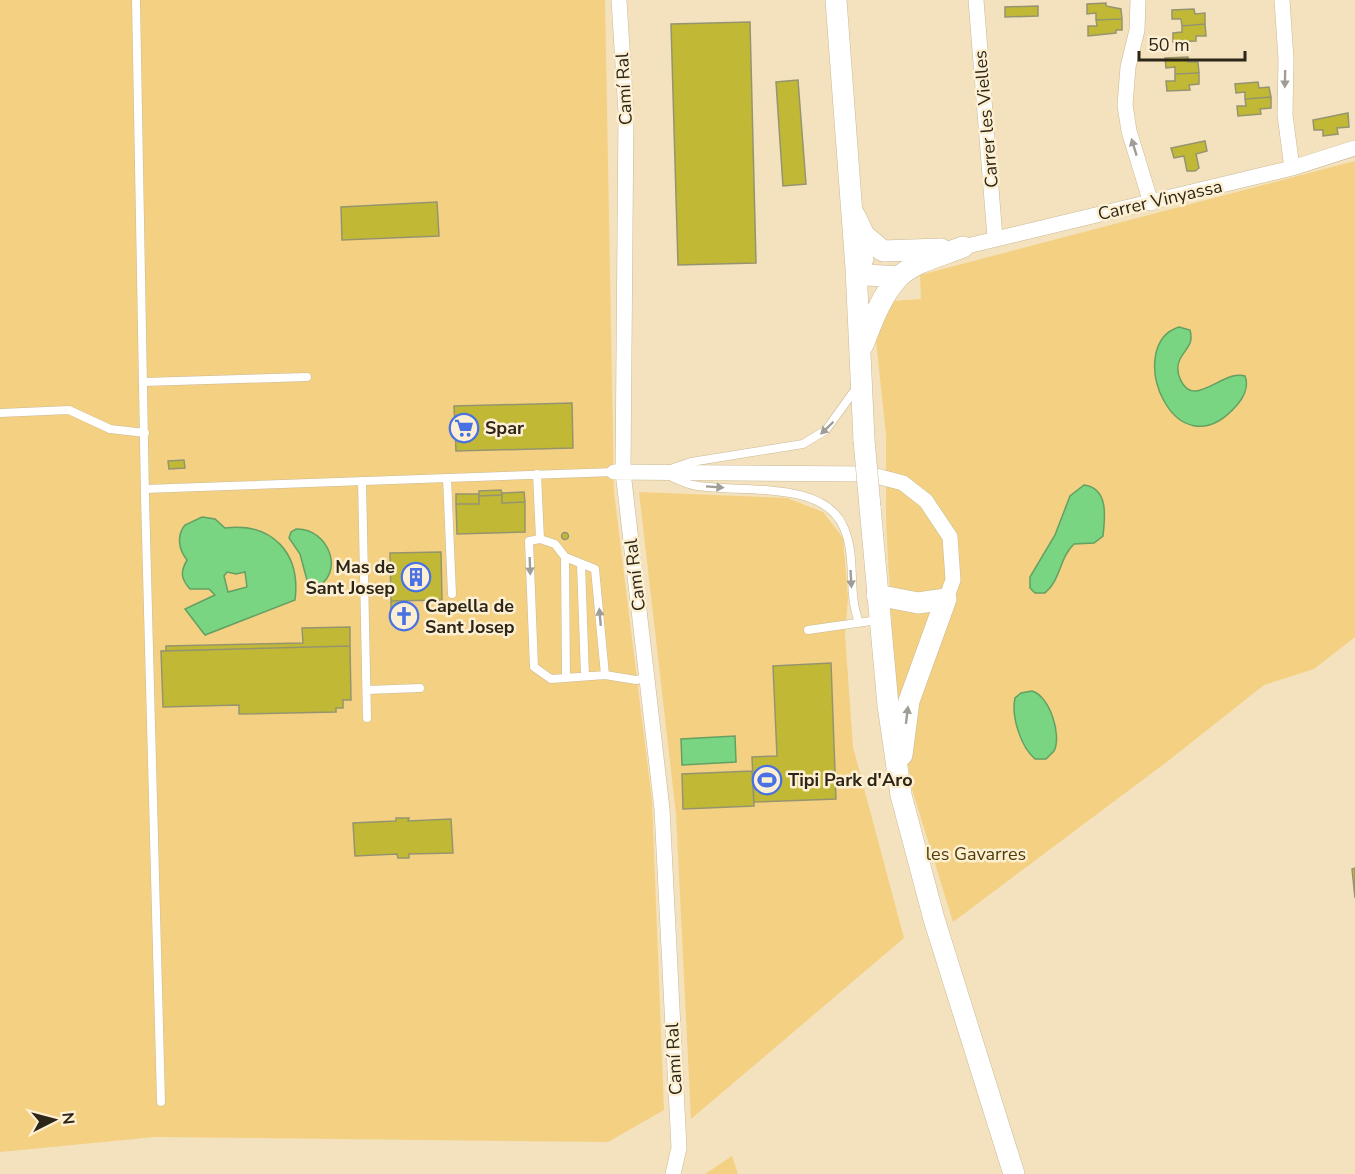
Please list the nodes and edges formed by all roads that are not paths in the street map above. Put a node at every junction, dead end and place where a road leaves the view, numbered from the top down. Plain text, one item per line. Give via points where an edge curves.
1 (136, 0) edge
2 (619, 0) edge
3 (836, 0) edge
4 (976, 0) edge
5 (1138, 0) edge
6 (1282, 0) edge
7 (1355, 148) edge
8 (1292, 168) junction
9 (1152, 203) junction
10 (852, 211) junction
11 (995, 238) junction
12 (963, 247) junction
13 (883, 251) junction
14 (856, 268) junction
15 (899, 277) junction
16 (860, 351) junction
17 (307, 377) dead end
18 (861, 381) junction
19 (144, 382) junction
20 (0, 414) edge
21 (145, 433) junction
22 (618, 472) junction
23 (660, 472) junction
24 (537, 474) junction
25 (447, 478) junction
26 (362, 481) junction
27 (145, 489) junction
28 (540, 539) junction
29 (565, 557) junction
30 (581, 564) junction
31 (452, 594) dead end
32 (877, 595) junction
33 (946, 598) junction
34 (869, 621) junction
35 (808, 630) dead end
36 (605, 675) junction
37 (585, 676) junction
38 (566, 678) junction
39 (647, 678) junction
40 (420, 688) dead end
41 (367, 690) junction
42 (367, 718) dead end
43 (901, 795) junction
44 (161, 1102) dead end
45 (673, 1174) edge
46 (1014, 1174) edge

1 - 19 lane
2 - 22 street, Camí Ral via 626,112
3 - 10 street
4 - 11 street, Carrer les Vielles
9 -> 5 street via 1129,131 1125,105
6 -> 8 street via 1285,115
7 - 8 street, Carrer Vinyassa
8 - 9 street, Carrer Vinyassa
9 - 11 street, Carrer Vinyassa
10 - 13 street via 864,235
10 - 14 street
11 - 12 street, Carrer Vinyassa
12 - 13 street
12 - 15 street
13 - 14 street via 864,258
14 - 15 street via 867,275
14 - 16 street
15 - 16 street via 875,313
16 - 18 street
17 - 19 lane
18 -> 23 lane via 826,430 803,444 692,462
18 - 32 street, bridge
19 - 21 lane
20 - 21 lane via 69,410 110,429
21 - 27 lane
22 - 23 street
22 - 24 lane
22 - 39 street, Camí Ral
23 - 33 street via 869,474 903,483 926,501 950,537 953,580
23 -> 34 lane via 693,485 809,497 831,508 844,526 850,547 853,608
24 - 25 lane
24 - 28 lane
25 - 26 lane
25 - 31 lane
26 - 27 lane
26 - 41 lane
27 - 44 lane
28 - 29 lane via 555,544
28 -> 38 lane via 529,541 534,667 551,679
29 - 30 lane
29 - 38 lane
36 -> 30 lane via 595,569
30 - 37 lane
32 - 33 street via 918,603
32 - 34 street
43 -> 33 street via 909,700
34 - 35 lane
34 - 43 street
36 - 37 lane
36 - 39 lane
37 - 38 lane
39 - 45 street, Camí Ral via 662,809 679,1148
40 - 41 lane
41 - 42 lane
43 - 46 street via 934,919

